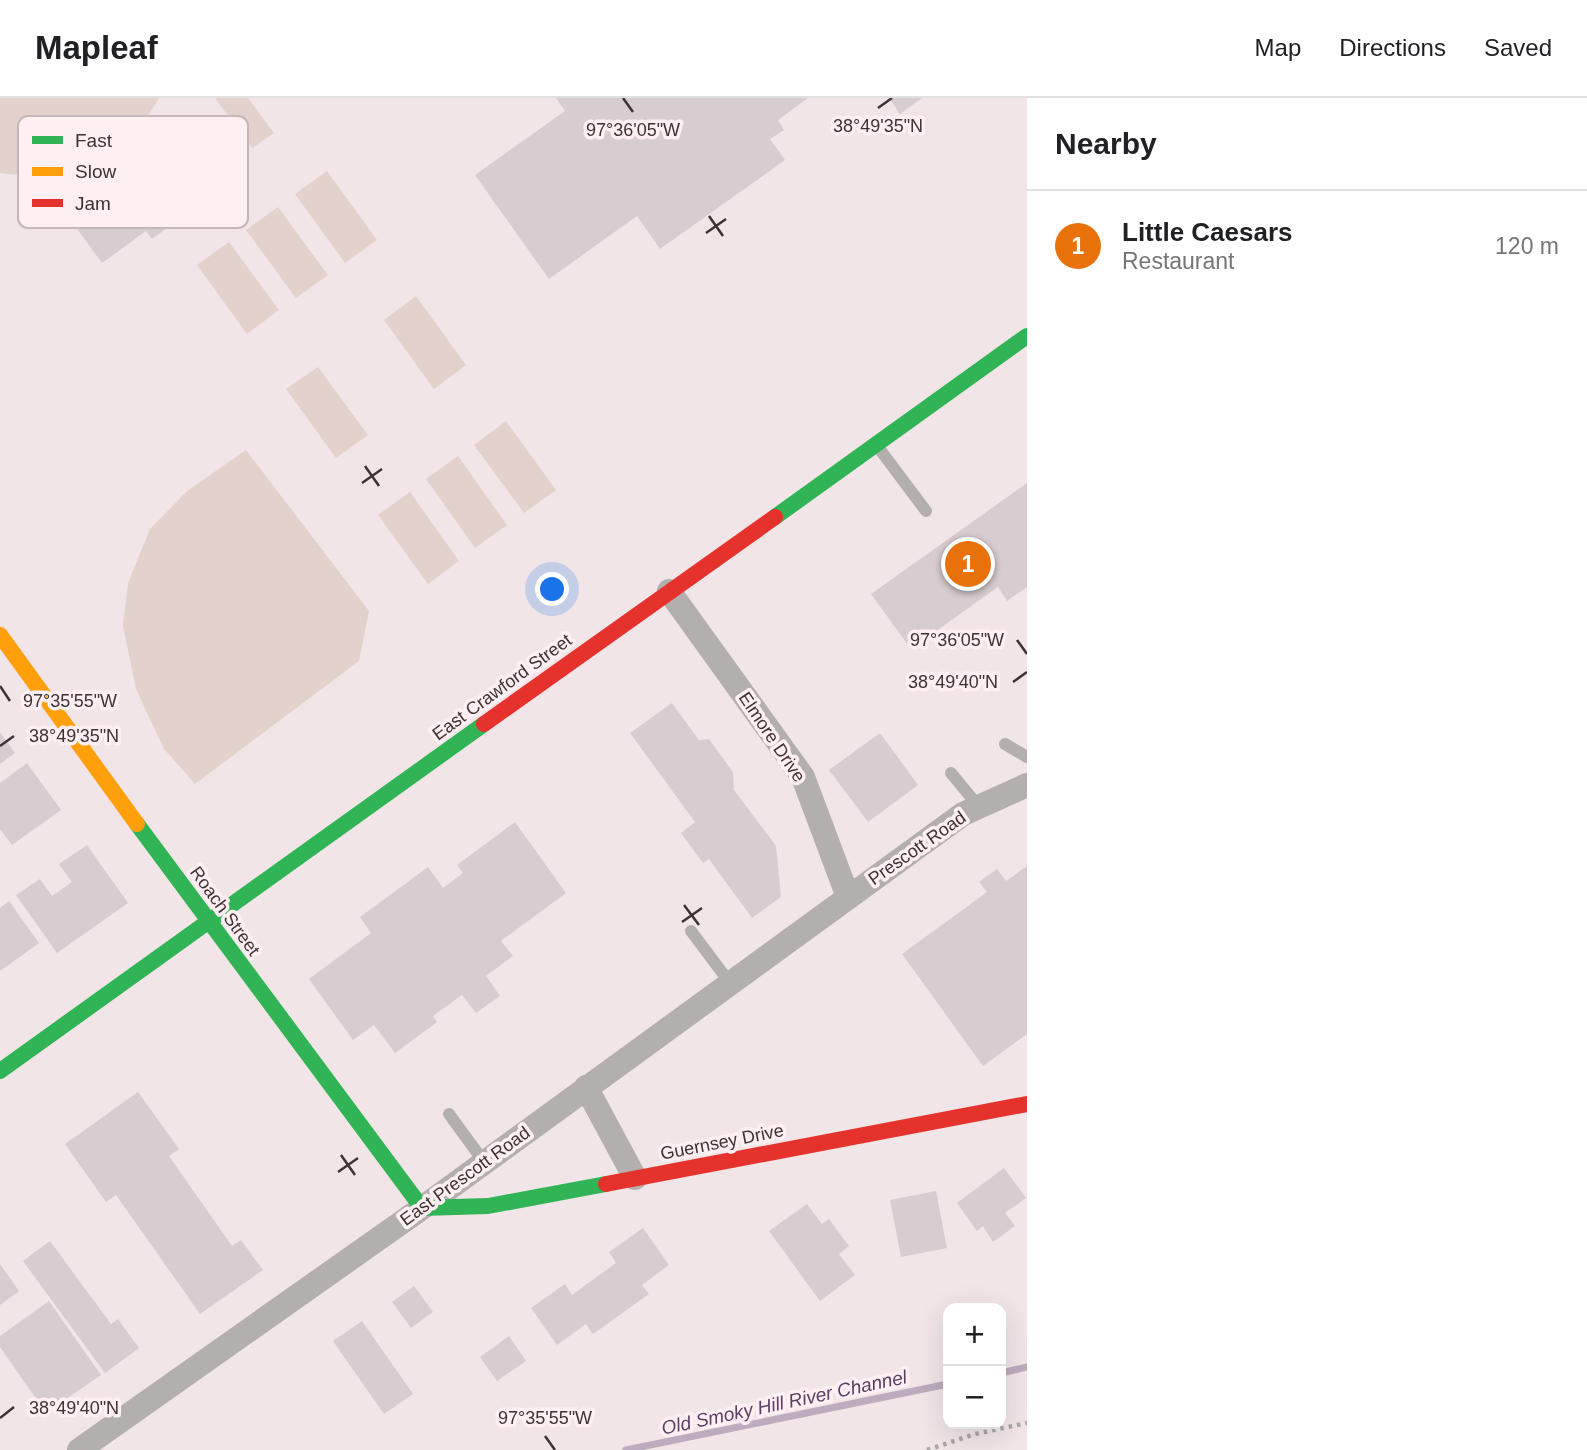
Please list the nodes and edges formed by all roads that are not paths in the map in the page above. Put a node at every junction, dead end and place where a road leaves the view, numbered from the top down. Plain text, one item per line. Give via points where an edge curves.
1 (1027, 336) edge
2 (876, 444) junction
3 (926, 511) dead end
4 (669, 591) junction
5 (0, 635) edge
6 (1005, 744) dead end
7 (1027, 757) edge
8 (951, 773) dead end
9 (1027, 785) edge
10 (979, 807) junction
11 (848, 897) junction
12 (208, 922) junction
13 (691, 931) dead end
14 (730, 983) junction
15 (0, 1071) edge
16 (586, 1087) junction
17 (1027, 1104) edge
18 (449, 1114) dead end
19 (484, 1162) junction
20 (635, 1178) junction
21 (422, 1208) junction
22 (79, 1450) edge

1 - 2 street, East Crawford Street
2 - 3 lane
2 - 4 street, East Crawford Street
4 - 11 street, Elmore Drive via 803,778
4 - 12 street, East Crawford Street
5 - 12 street, Roach Street
6 - 7 lane
8 - 10 lane
9 - 10 street, Prescott Road
10 - 11 street, Prescott Road
11 - 14 street, East Prescott Road
12 - 15 street, East Crawford Street
12 - 21 street, Roach Street
13 - 14 lane
14 - 16 street, East Prescott Road
16 - 19 street, East Prescott Road
16 - 20 street
17 - 20 street, Guernsey Drive
18 - 19 lane
19 - 21 street, East Prescott Road
20 - 21 street, Guernsey Drive via 488,1206
21 - 22 street, East Prescott Road

